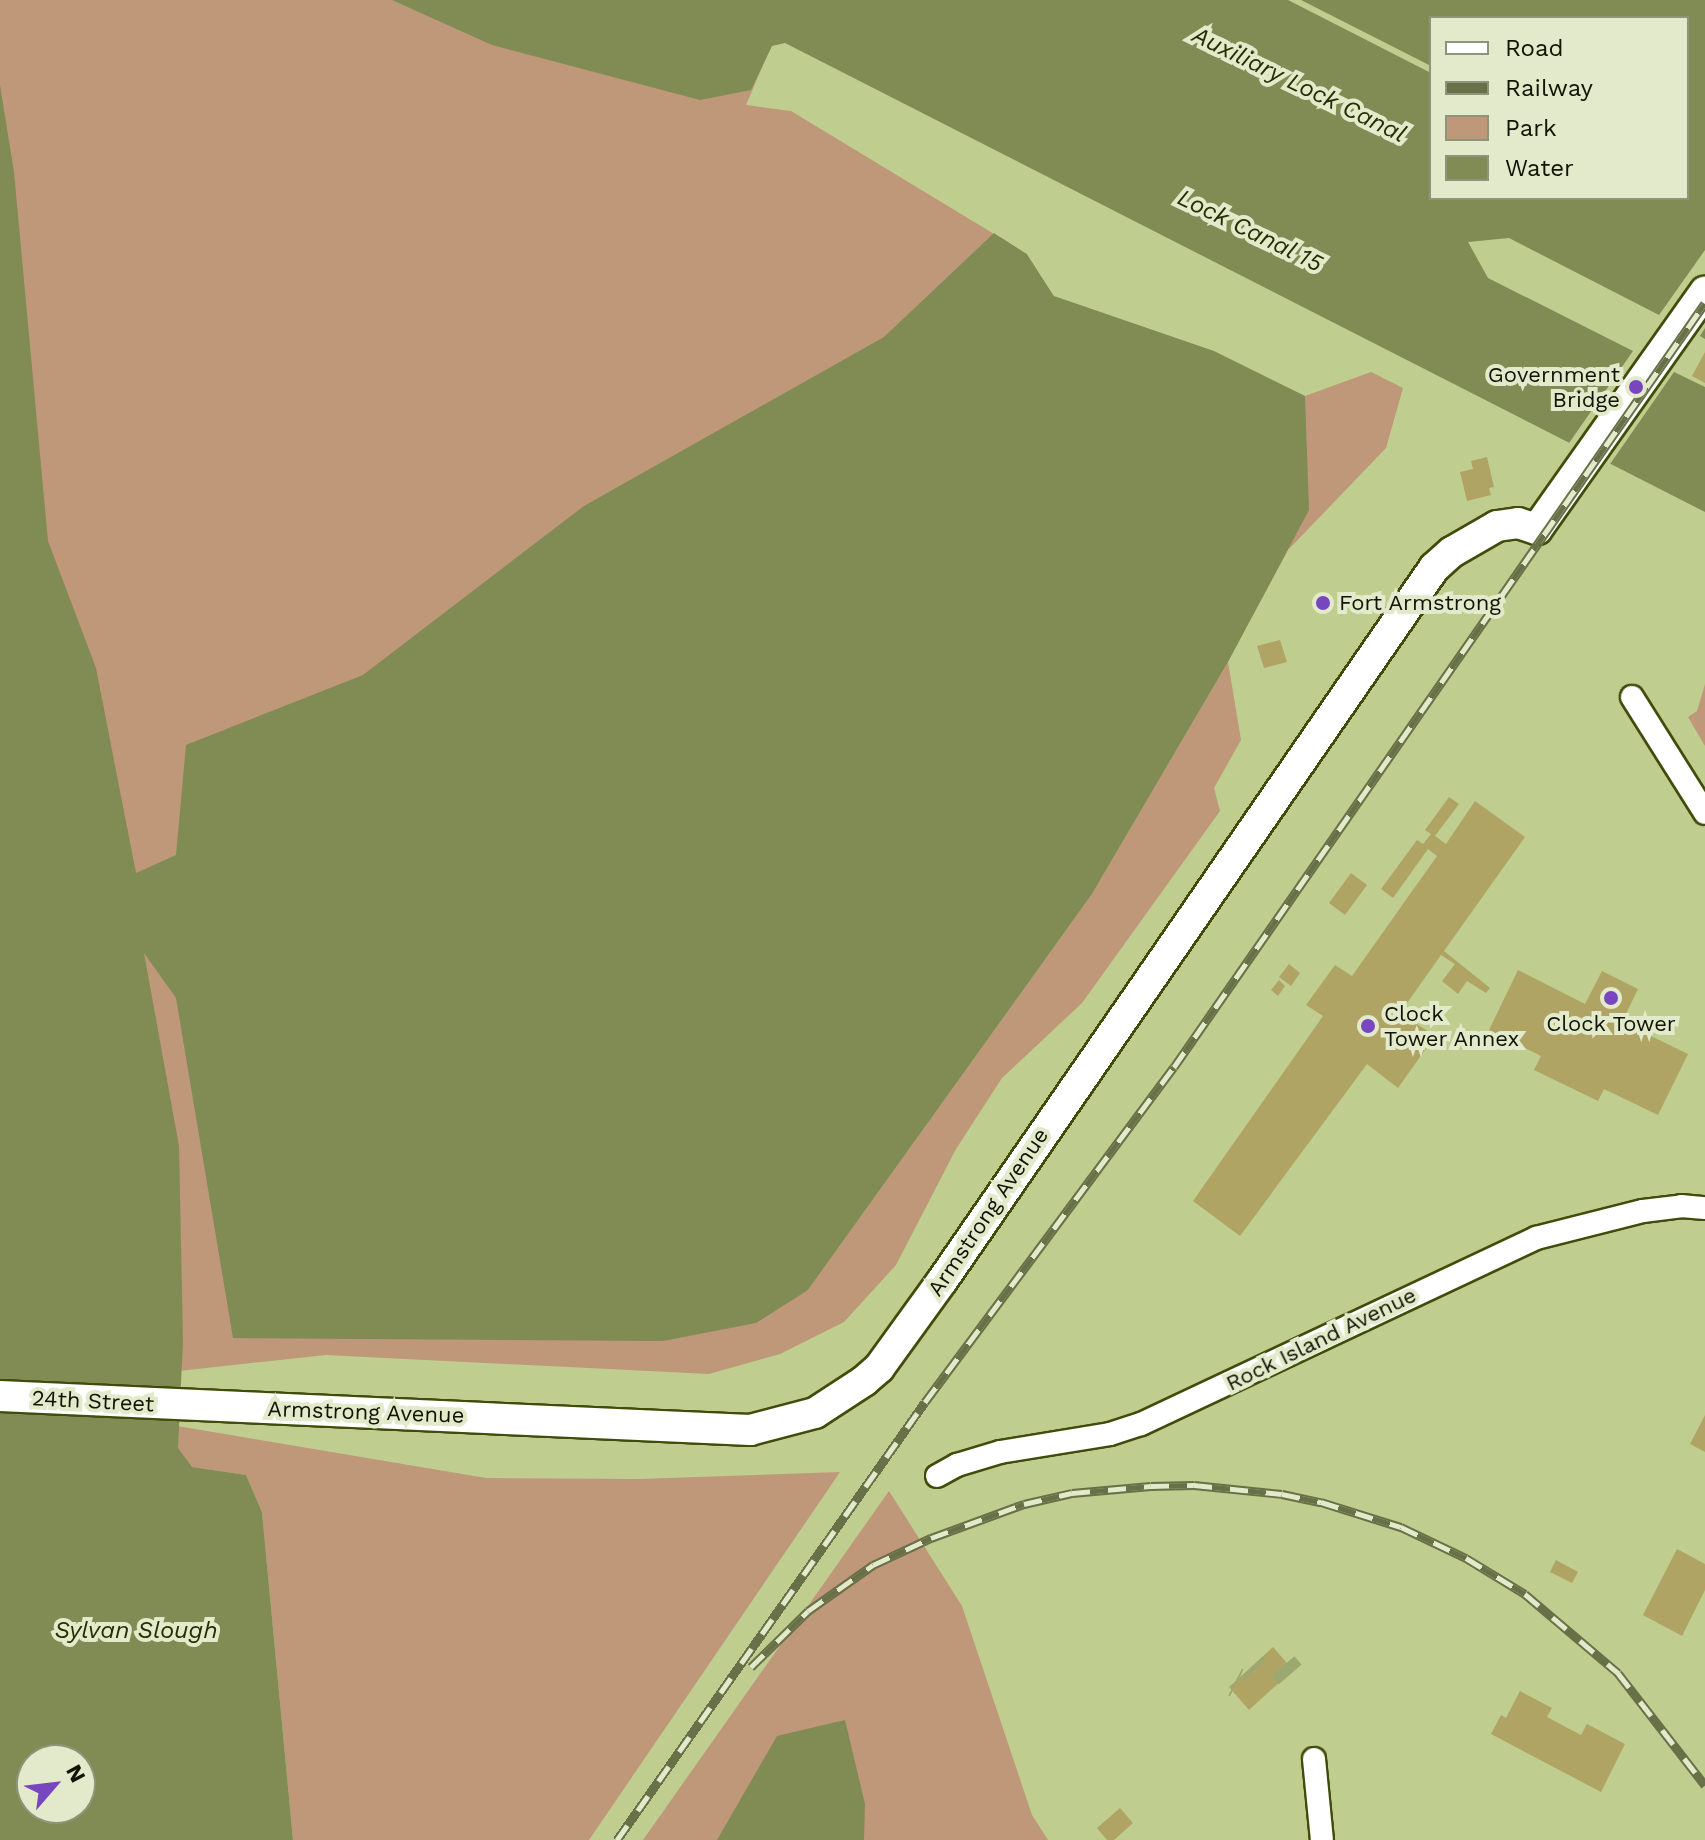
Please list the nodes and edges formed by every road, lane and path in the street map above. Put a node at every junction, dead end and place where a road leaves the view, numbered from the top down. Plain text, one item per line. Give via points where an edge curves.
1 (1705, 292) edge
2 (1632, 697) dead end
3 (1705, 813) edge
4 (1705, 1208) edge
5 (0, 1396) edge
6 (186, 1405) joint
7 (937, 1476) dead end
8 (1314, 1759) dead end
9 (1322, 1840) edge

1 - 6 street, Armstrong Avenue via 1537,529 1518,523 1497,526 1434,568 942,1281 864,1381 815,1413 750,1430
2 - 3 street
4 - 7 street, Rock Island Avenue via 1643,1211 1536,1238 1141,1424 1000,1452
5 - 6 street, 24th Street
8 - 9 street

